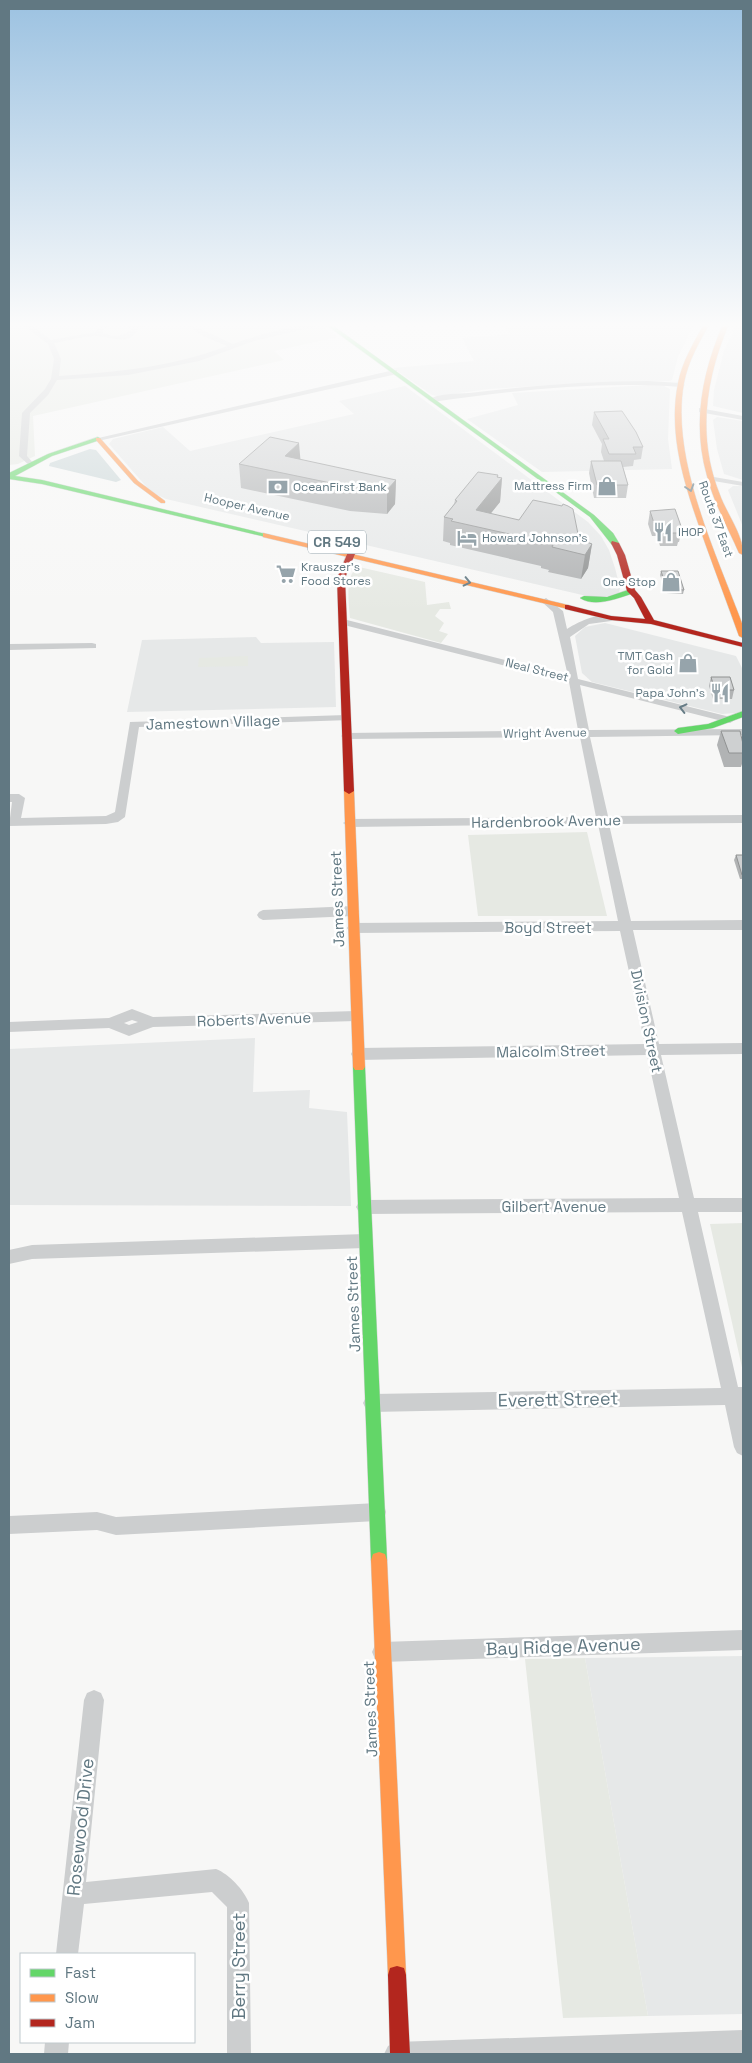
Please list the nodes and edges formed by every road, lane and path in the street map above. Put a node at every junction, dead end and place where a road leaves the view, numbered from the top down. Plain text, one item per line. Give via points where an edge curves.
1 (25, 420) edge
2 (181, 420) edge
3 (460, 420) edge
4 (680, 420) edge
5 (703, 420) edge
6 (98, 439) junction
7 (31, 465) junction
8 (14, 470) edge
9 (9, 476) edge
10 (711, 478) junction
11 (743, 484) edge
12 (163, 502) junction
13 (740, 542) edge
14 (743, 553) edge
15 (351, 554) junction
16 (631, 591) junction
17 (556, 592) dead end
18 (546, 601) junction
19 (611, 618) junction
20 (344, 622) junction
21 (651, 622) junction
22 (743, 636) edge
23 (565, 637) junction
24 (92, 646) dead end
25 (743, 646) edge
26 (9, 647) edge
27 (574, 679) junction
28 (743, 714) edge
29 (346, 718) junction
30 (730, 720) junction
31 (678, 731) junction
32 (584, 732) junction
33 (743, 732) edge
34 (346, 736) junction
35 (9, 798) edge
36 (743, 819) edge
37 (604, 821) junction
38 (11, 822) edge
39 (349, 823) junction
40 (353, 911) junction
41 (263, 915) dead end
42 (743, 925) edge
43 (626, 927) junction
44 (353, 928) junction
45 (356, 1016) junction
46 (9, 1027) edge
47 (743, 1048) edge
48 (652, 1049) junction
49 (358, 1054) junction
50 (743, 1205) edge
51 (690, 1206) junction
52 (364, 1207) junction
53 (365, 1240) junction
54 (9, 1257) edge
55 (738, 1396) edge
56 (372, 1403) junction
57 (743, 1446) edge
58 (377, 1512) junction
59 (9, 1525) edge
60 (743, 1640) edge
61 (382, 1652) junction
62 (94, 1700) dead end
63 (73, 1894) junction
64 (67, 1953) edge
65 (743, 2042) edge
66 (587, 2050) edge
67 (240, 2054) edge
68 (399, 2054) edge

1 - 7 street via 23,456
2 - 6 street
3 - 16 main road via 592,516 610,535 621,555
4 -> 22 main road, Route 37 East via 684,469
5 - 10 main road, Route 37 East
6 - 7 main road
6 - 12 main road via 139,486
7 - 8 main road
8 - 9 main road
8 - 12 main road, Hooper Avenue / CR 549
9 - 15 main road, Hooper Avenue / CR 549
10 - 11 street
10 - 13 main road, Route 37 East
12 - 17 main road, Hooper Avenue / CR 549
13 - 14 main road, Route 37 East
15 -> 18 main road, Hooper Avenue / CR 549
15 - 20 main road, James Street via 342,578
16 - 21 main road
16 - 21 main road, Hooper Avenue / CR 549 via 608,600 579,597 615,606
18 - 19 main road, Hooper Avenue / CR 549
18 - 23 street, Division Street via 558,611
19 - 21 main road, Hooper Avenue / CR 549
19 - 23 street via 581,623
20 - 27 street, Neal Street
20 - 29 main road, James Street
21 - 25 main road, Hooper Avenue / CR 549
23 - 27 street, Division Street
24 - 26 street
30 -> 27 street, Neal Street
27 - 32 street, Division Street
28 - 30 main road
29 - 34 main road, James Street
29 - 38 street, Jamestown Village via 134,724 121,814 106,820
30 - 31 main road
31 - 32 street, Wright Avenue
31 - 33 street, Wright Avenue
32 - 34 street, Wright Avenue
32 - 37 street, Division Street
34 - 39 main road, James Street
35 - 38 street via 19,798
36 - 37 street, Hardenbrook Avenue
37 - 39 street, Hardenbrook Avenue
37 - 43 street, Division Street
39 - 40 main road, James Street
40 - 41 street
40 - 44 main road, James Street
42 - 43 street, Boyd Street
43 - 44 street, Boyd Street
43 - 48 street, Division Street
44 - 45 main road, James Street
45 - 46 street, Roberts Avenue via 152,1022 129,1031 110,1023
45 - 49 main road, James Street
47 - 48 street, Malcolm Street
48 - 49 street, Malcolm Street
48 - 51 street, Division Street
49 - 52 main road, James Street
50 - 51 street, Gilbert Avenue
51 - 52 street, Gilbert Avenue
51 - 55 street, Division Street
52 - 53 main road, James Street
53 - 54 street via 32,1252
53 - 56 main road, James Street
55 - 56 street, Everett Street
55 - 57 street, Division Street
56 - 58 main road, James Street
58 - 59 street via 116,1526 98,1521
58 - 61 main road, James Street
60 - 61 street, Bay Ridge Avenue
61 - 68 main road, James Street
62 - 63 street, Rosewood Drive
63 - 64 street, Rosewood Drive
63 - 67 street, Berry Street via 216,1880 238,1903
65 - 66 street
66 - 68 street

